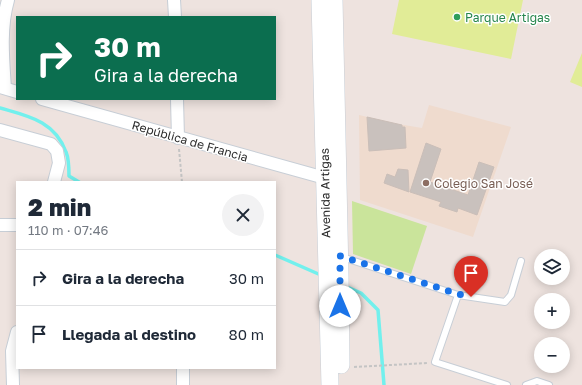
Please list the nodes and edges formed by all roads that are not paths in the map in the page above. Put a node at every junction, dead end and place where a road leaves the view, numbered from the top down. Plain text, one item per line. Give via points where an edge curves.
1 (8, 0) edge
2 (174, 0) edge
3 (320, 0) edge
4 (334, 0) edge
5 (175, 16) edge
6 (2, 88) edge
7 (16, 92) edge
8 (45, 100) edge
9 (177, 100) edge
10 (0, 130) edge
11 (178, 138) junction
12 (332, 178) junction
13 (54, 181) edge
14 (0, 225) edge
15 (16, 225) edge
16 (333, 261) junction
17 (521, 261) dead end
18 (334, 290) junction
19 (458, 294) junction
20 (16, 336) edge
21 (183, 369) edge
22 (13, 385) edge
23 (183, 385) edge
24 (330, 385) edge
25 (342, 385) edge
26 (507, 385) edge
27 (526, 385) edge
28 (549, 385) edge

1 - 6 street via 2,23
2 - 5 street
3 - 12 street, Avenida Artigas
4 - 12 street, Avenida Artigas
6 - 7 street
8 - 11 street, República de Francia
9 - 11 street
10 - 13 street via 51,144 57,151 59,163
11 - 12 street, República de Francia
12 - 16 street, Avenida Artigas
14 - 15 street
16 - 18 street, Avenida Artigas
16 - 19 lane
17 - 19 lane via 511,295 505,302
18 - 24 street, Avenida Artigas
18 - 25 street, Avenida Artigas
19 - 26 lane via 435,362
20 - 22 street via 12,351
21 - 23 street
27 - 28 lane via 537,381

